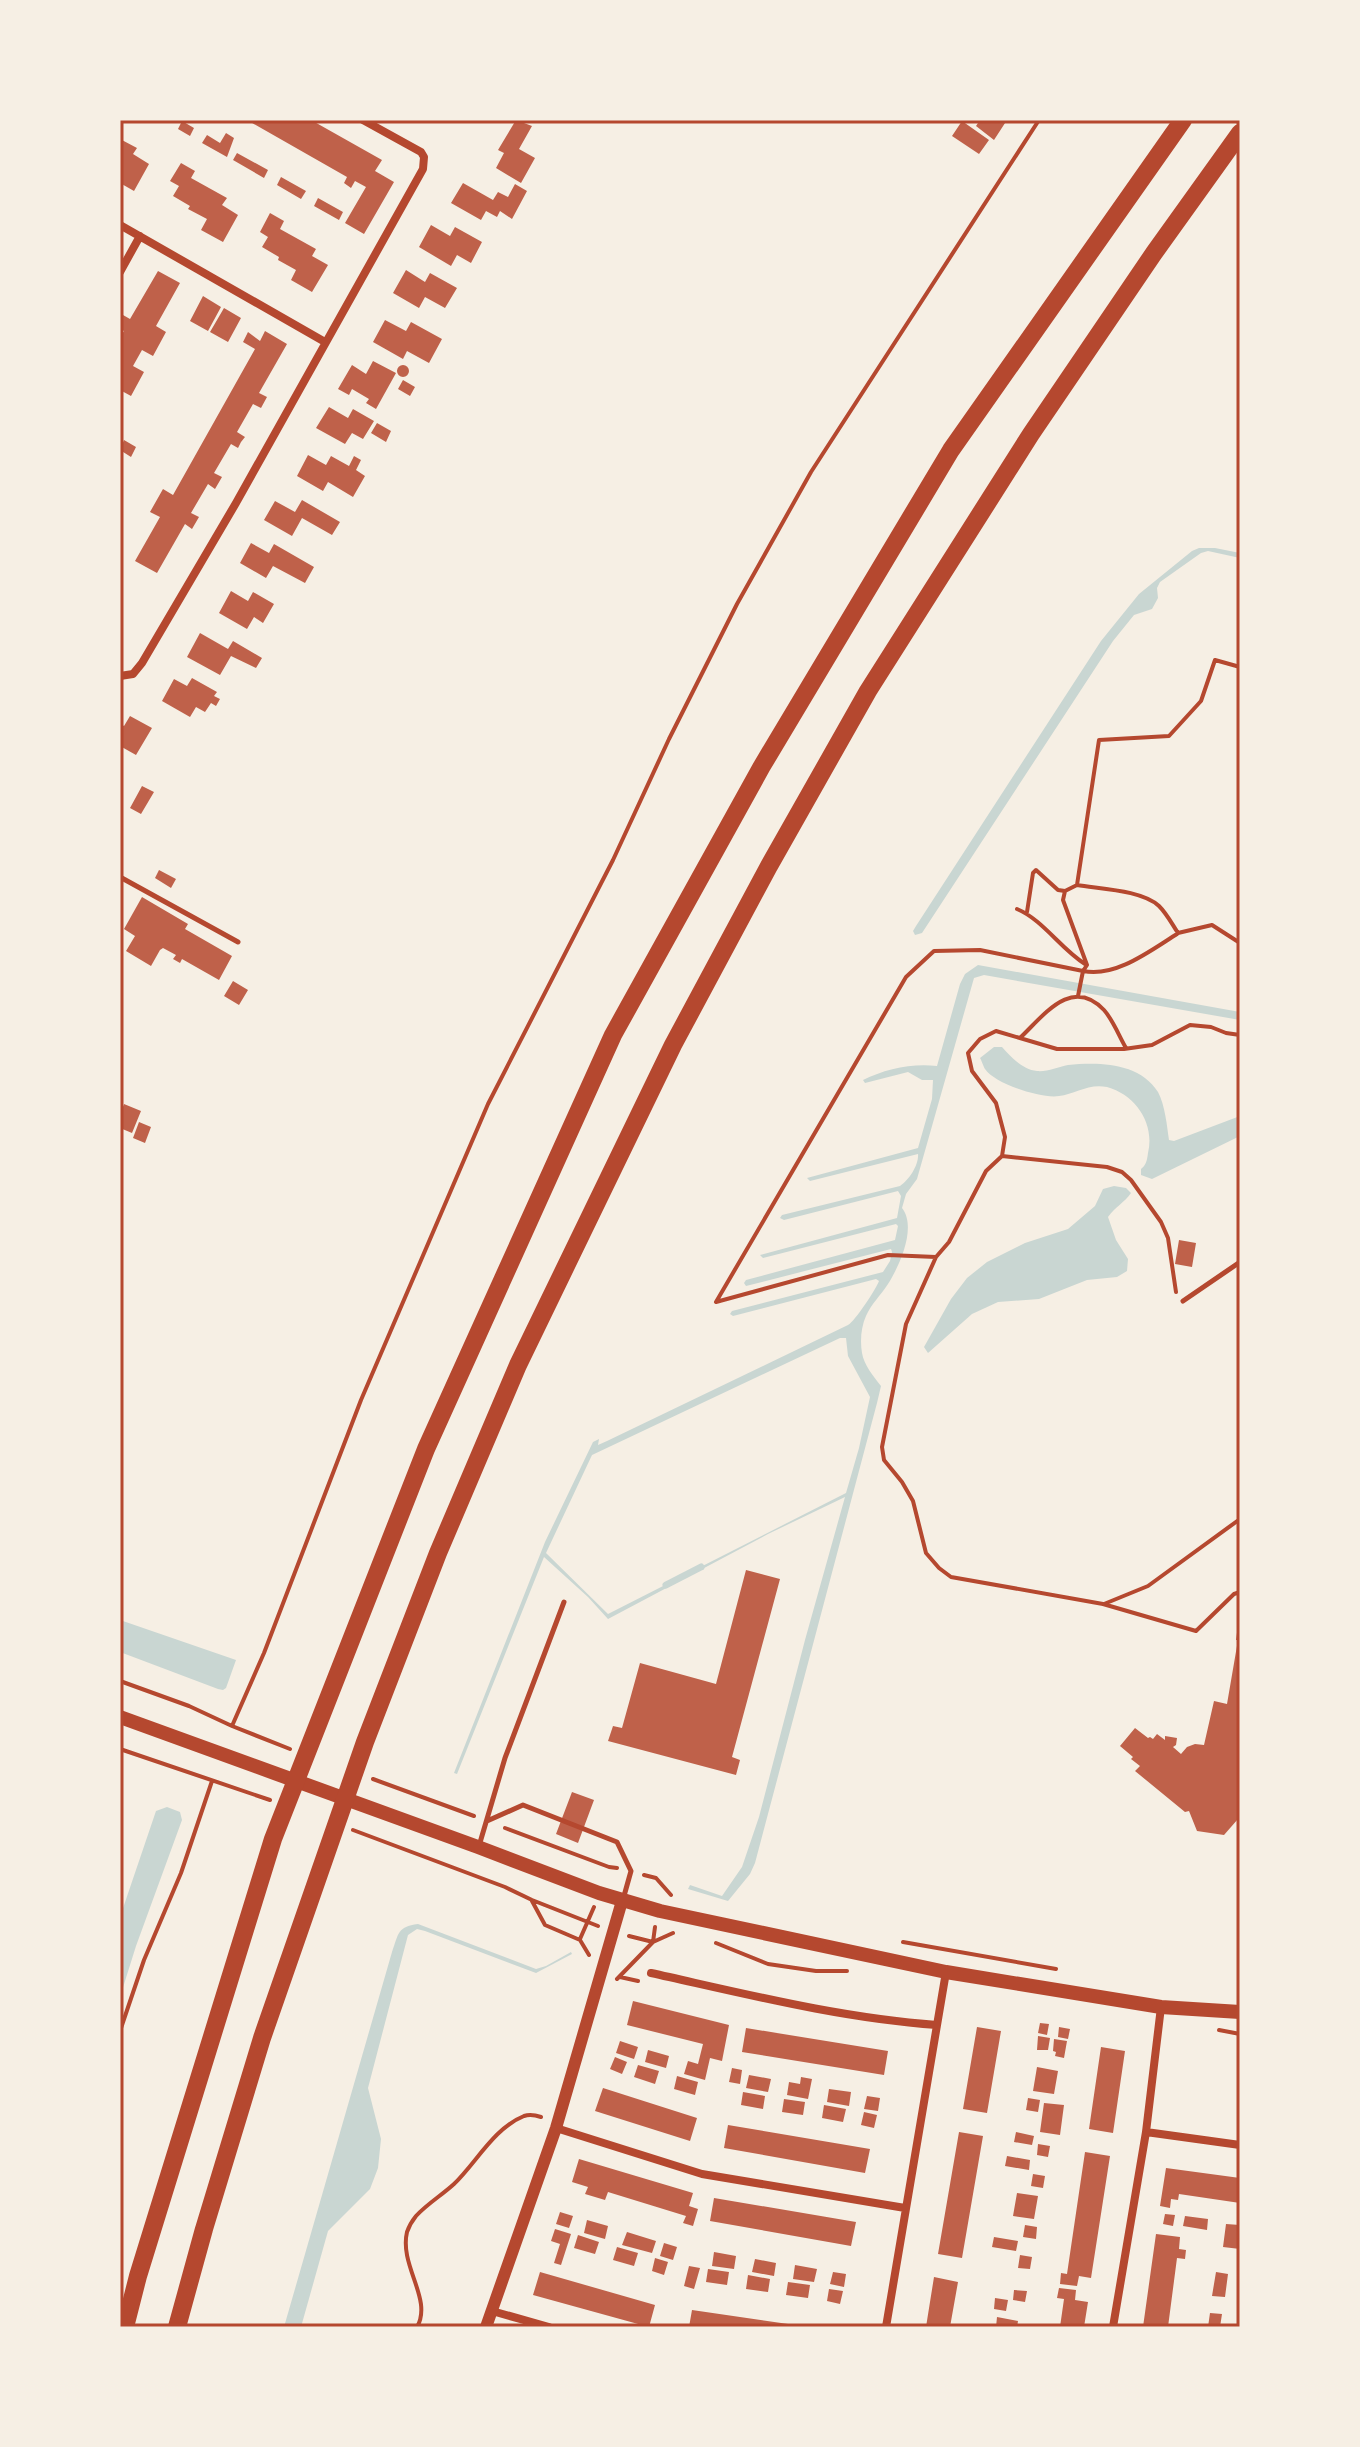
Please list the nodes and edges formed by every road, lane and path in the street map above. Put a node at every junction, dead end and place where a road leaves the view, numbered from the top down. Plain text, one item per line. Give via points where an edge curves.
1 (363, 120) edge
2 (1039, 120) edge
3 (1183, 120) edge
4 (1240, 133) edge
5 (120, 225) edge
6 (140, 236) junction
7 (120, 272) edge
8 (325, 342) junction
9 (1240, 667) edge
10 (120, 676) edge
11 (120, 877) edge
12 (1077, 885) junction
13 (1065, 891) junction
14 (1017, 909) dead end
15 (1027, 913) junction
16 (1178, 933) junction
17 (238, 942) dead end
18 (1240, 943) edge
19 (1087, 965) junction
20 (1083, 971) junction
21 (1078, 995) junction
22 (1240, 1035) edge
23 (1021, 1037) junction
24 (1127, 1049) junction
25 (1002, 1156) junction
26 (936, 1257) junction
27 (1240, 1262) edge
28 (1180, 1303) joint
29 (1240, 1519) edge
30 (1240, 1592) edge
31 (564, 1602) dead end
32 (1103, 1604) junction
33 (120, 1681) edge
34 (120, 1717) edge
35 (232, 1726) junction
36 (120, 1749) edge
37 (297, 1751) dead end
38 (365, 1776) dead end
39 (212, 1781) junction
40 (276, 1802) dead end
41 (486, 1821) junction
42 (347, 1828) dead end
43 (478, 1847) junction
44 (415, 1853) dead end
45 (631, 1871) junction
46 (667, 1890) junction
47 (682, 1899) dead end
48 (532, 1900) dead end
49 (622, 1901) junction
50 (660, 1911) junction
51 (580, 1940) dead end
52 (902, 1942) dead end
53 (1056, 1970) dead end
54 (946, 1972) junction
55 (651, 1973) dead end
56 (595, 1993) junction
57 (1161, 2007) junction
58 (1240, 2012) edge
59 (937, 2025) junction
60 (120, 2031) edge
61 (556, 2128) junction
62 (1146, 2132) junction
63 (1240, 2145) edge
64 (905, 2208) junction
65 (492, 2311) junction
66 (125, 2327) edge
67 (177, 2327) edge
68 (417, 2327) edge
69 (486, 2327) edge
70 (549, 2327) edge
71 (886, 2327) edge
72 (1113, 2327) edge

1 - 8 street via 421,152 423,169
2 - 35 path via 811,472 669,739 488,1104 361,1400
3 - 66 highway via 951,450 762,766 613,1035 426,1449 273,1839
4 - 67 highway via 1031,434 868,691 673,1045 518,1365 438,1553 365,1742 262,2038
5 - 6 street
6 - 7 street
6 - 8 street
8 - 10 street via 142,663 133,674
9 - 12 path via 1215,660 1201,701 1169,736 1099,740
11 - 17 lane
12 - 13 path
12 - 16 path via 1151,900
13 - 15 path via 1036,870
13 - 19 path via 1063,900
14 - 15 path
15 - 19 path
16 - 18 path via 1212,925
16 - 20 path via 1110,970
19 - 20 path
20 - 21 path
20 - 26 path via 980,950 934,951 906,977 716,1302 888,1255
21 - 23 path via 1057,1003
21 - 24 path via 1104,1010
22 - 24 path via 1190,1025 1152,1045
23 - 24 path via 1057,1049
23 - 25 path via 996,1031 968,1053 972,1071 996,1103 1005,1137
25 - 26 path via 986,1171
25 - 28 path via 1122,1172 1161,1222
26 - 32 path via 906,1324 882,1447 884,1460 913,1501 926,1553 951,1577
27 - 28 lane
29 - 32 path via 1148,1586
30 - 32 path via 1196,1631
31 - 41 lane
33 - 35 path
34 - 43 main road
35 - 37 path
36 - 39 path
38 - 41 path
39 - 40 path
39 - 60 path
41 - 43 lane
41 - 45 path
41 - 45 lane via 523,1805 617,1842
42 - 44 path
43 - 49 main road
45 - 46 path via 656,1878
45 - 49 lane
46 - 47 path
46 - 50 path
48 - 51 path via 545,1925
49 - 50 main road
49 - 56 street
50 - 54 main road
50 - 56 path via 653,1942 620,1977
52 - 53 path
54 - 57 main road
54 - 59 street
55 - 59 street via 785,2003
56 - 61 street
57 - 58 main road
57 - 62 street
59 - 64 street
61 - 64 street via 702,2174
61 - 65 street
61 - 68 path via 538,2115 514,2122 410,2224 406,2253 422,2312
62 - 63 street
62 - 72 street
64 - 71 street
65 - 69 street
65 - 70 street

